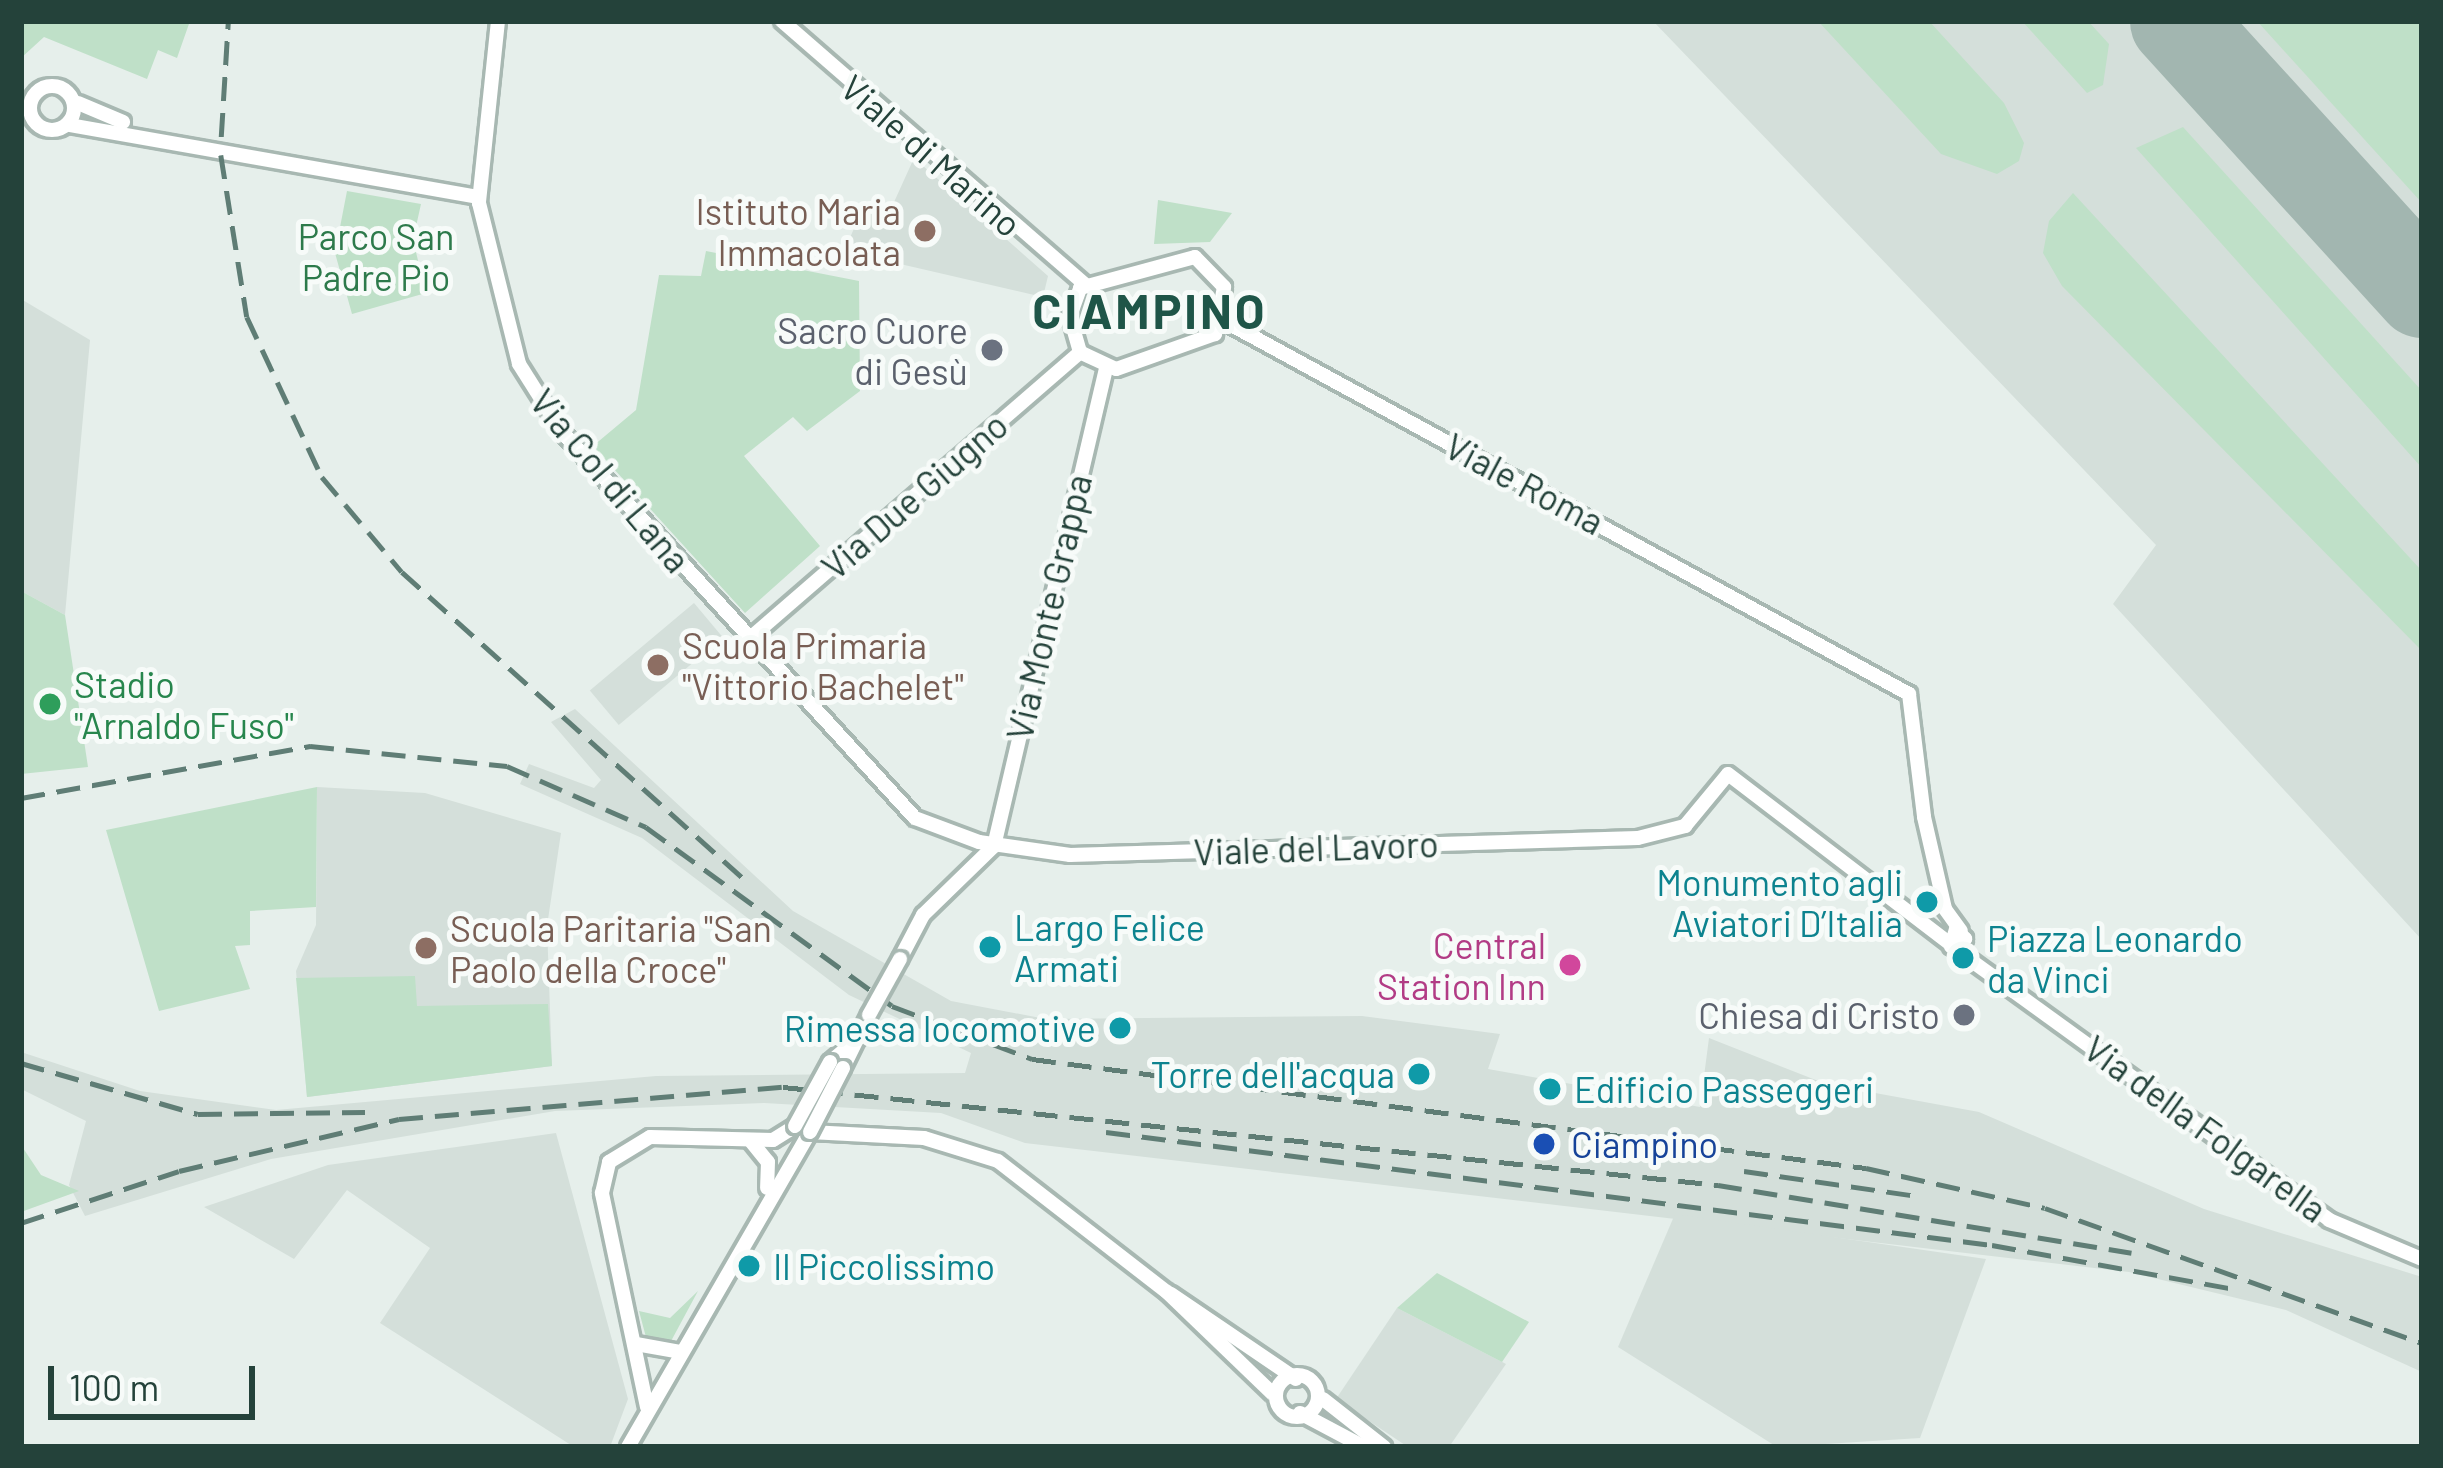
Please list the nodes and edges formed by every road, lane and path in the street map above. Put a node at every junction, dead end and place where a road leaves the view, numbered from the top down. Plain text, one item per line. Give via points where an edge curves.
1 (498, 21) edge
2 (782, 21) edge
3 (28, 88) edge
4 (78, 103) junction
5 (25, 113) edge
6 (70, 125) junction
7 (156, 134) junction
8 (478, 197) junction
9 (1085, 284) junction
10 (1224, 321) junction
11 (1080, 352) junction
12 (1106, 368) junction
13 (748, 640) junction
14 (994, 846) junction
15 (1956, 938) junction
16 (803, 1129) junction
17 (746, 1136) junction
18 (764, 1201) junction
19 (2422, 1259) edge
20 (1167, 1292) junction
21 (636, 1344) junction
22 (681, 1352) junction
23 (1296, 1379) junction
24 (1272, 1393) junction
25 (1323, 1400) junction
26 (646, 1413) junction
27 (1300, 1413) junction
28 (628, 1447) edge
29 (1364, 1447) edge
30 (1384, 1447) edge

1 - 8 street, Via Col di Lana
2 - 9 street, Viale di Marino
3 - 4 street
3 - 5 street
4 - 6 street
4 - 7 street
5 - 6 street
6 - 7 street
7 - 8 street
8 - 13 street, Via Col di Lana via 493,290 533,389
9 - 10 street via 1199,258 1224,287
9 - 11 street via 1070,310
10 - 12 street via 1190,349
10 - 15 street, Viale Roma via 1828,643 1916,702 1924,818
11 - 12 street
11 - 13 street, Via Due Giugno
12 - 14 street, Via Monte Grappa
13 - 14 street, Via Col di Lana via 893,800 935,829
14 - 15 street, Viale del Lavoro via 1085,855 1638,838 1685,826 1728,774
14 - 16 street, bridge via 923,915
15 - 19 street, Via della Folgarella via 2330,1220
16 - 17 street via 778,1139
16 - 18 street
16 - 20 street via 924,1138 987,1155
17 - 18 street via 767,1162
17 - 21 street via 650,1137 609,1162 602,1193
18 - 22 street
20 - 23 street
20 - 24 street
21 - 22 street
21 - 26 street
22 - 26 street
23 - 24 street
23 - 25 street via 1316,1382
24 - 27 street via 1279,1410
25 - 27 street
25 - 30 street
26 - 28 street
27 - 29 street

